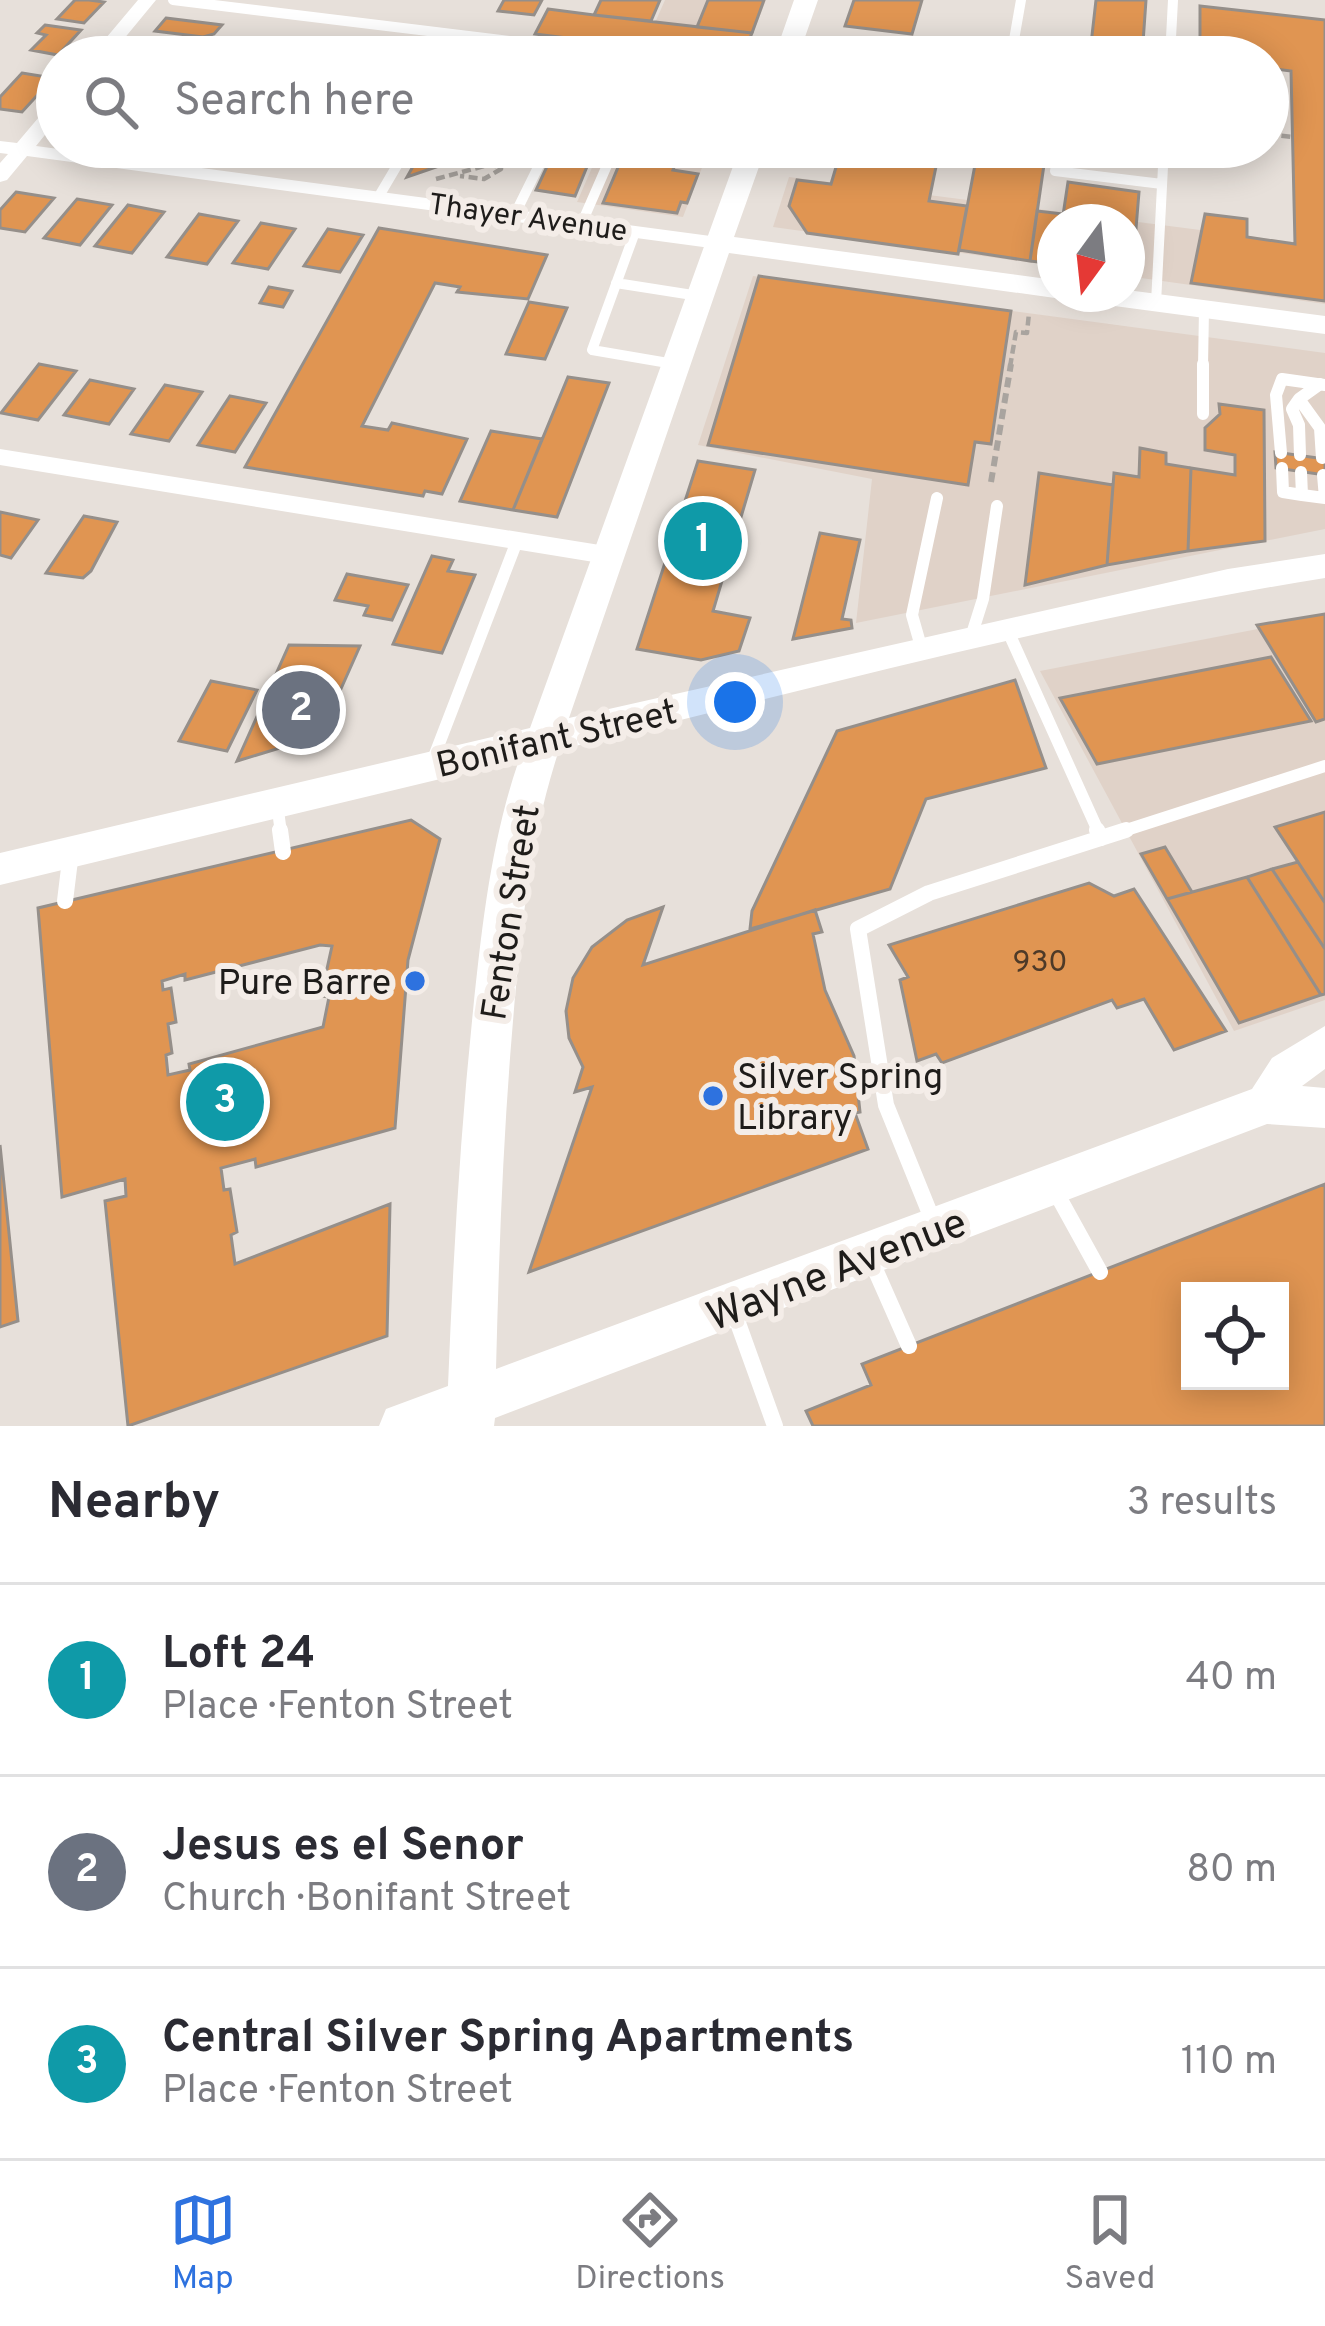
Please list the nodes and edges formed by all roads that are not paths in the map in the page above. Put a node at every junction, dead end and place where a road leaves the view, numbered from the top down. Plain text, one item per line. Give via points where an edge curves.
1 (147, 0) edge
2 (173, 0) edge
3 (806, 0) edge
4 (1021, 0) edge
5 (1173, 0) edge
6 (452, 34) joint
7 (117, 36) edge
8 (466, 36) edge
9 (793, 36) edge
10 (1014, 36) edge
11 (1171, 36) edge
12 (36, 127) edge
13 (11, 149) edge
14 (160, 168) edge
15 (396, 168) edge
16 (538, 168) edge
17 (608, 168) edge
18 (745, 168) edge
19 (1056, 168) edge
20 (1163, 168) edge
21 (0, 176) edge
22 (1162, 184) junction
23 (379, 196) junction
24 (514, 216) junction
25 (581, 225) junction
26 (635, 232) junction
27 (718, 244) junction
28 (616, 283) junction
29 (1037, 287) edge
30 (699, 296) junction
31 (1145, 301) edge
32 (1156, 303) junction
33 (1204, 309) junction
34 (1325, 325) edge
35 (674, 364) junction
36 (1322, 384) edge
37 (1299, 399) junction
38 (1203, 414) dead end
39 (1281, 453) dead end
40 (1300, 455) dead end
41 (0, 457) edge
42 (1322, 458) dead end
43 (1282, 469) dead end
44 (1301, 472) dead end
45 (1322, 475) edge
46 (1302, 495) junction
47 (937, 498) road end
48 (1325, 498) edge
49 (997, 506) dead end
50 (517, 541) junction
51 (605, 556) junction
52 (1325, 566) edge
53 (1007, 629) junction
54 (970, 637) junction
55 (922, 650) junction
56 (543, 742) junction
57 (1325, 766) edge
58 (430, 767) junction
59 (278, 803) junction
60 (1100, 838) junction
61 (71, 852) junction
62 (283, 852) dead end
63 (0, 869) edge
64 (65, 901) dead end
65 (1325, 1045) edge
66 (1267, 1104) junction
67 (1325, 1108) edge
68 (1053, 1187) junction
69 (936, 1228) junction
70 (869, 1255) junction
71 (1100, 1272) dead end
72 (732, 1307) junction
73 (909, 1346) dead end
74 (471, 1413) edge
75 (403, 1426) edge
76 (775, 1426) edge

1 - 7 street
2 - 6 lane
3 - 9 street
4 - 10 lane
5 - 11 lane
6 - 8 lane
12 - 13 street
13 - 21 street
14 - 23 street, Thayer Avenue
15 - 23 lane
16 - 24 lane
17 - 25 lane
18 - 27 street, Fenton Street
19 - 22 lane
20 - 22 lane
22 - 32 lane
23 - 24 street, Thayer Avenue
24 - 25 street, Thayer Avenue
25 - 26 street, Thayer Avenue
26 - 27 street, Thayer Avenue
26 - 28 lane
27 - 29 street, Thayer Avenue
27 - 30 street, Fenton Street
28 - 30 lane
28 - 35 lane via 592,350
30 - 35 street, Fenton Street
31 - 32 street
32 - 33 street
33 - 34 street
33 - 38 lane
35 - 51 street, Fenton Street
36 - 37 lane
36 - 39 lane via 1282,379
37 - 40 lane via 1292,409
37 - 42 lane via 1320,428
41 - 50 street
43 - 46 lane via 1282,492
44 - 46 lane
45 - 48 lane
46 - 48 lane
47 - 55 lane via 912,615
49 - 54 lane
50 - 51 street
50 - 58 lane
51 - 56 street, Fenton Street
52 - 53 street, Bonifant Street
53 - 54 street, Bonifant Street
53 - 60 lane
54 - 55 street, Bonifant Street
55 - 56 street, Bonifant Street
56 - 58 street, Bonifant Street
56 - 74 street, Fenton Street via 523,803 498,962 479,1152
57 - 60 lane
58 - 59 street, Bonifant Street
59 - 61 street, Bonifant Street
59 - 62 lane
60 - 69 lane via 929,893 858,928 886,1106
61 - 63 street, Bonifant Street
61 - 64 lane
65 - 66 street, Wayne Avenue via 1287,1072
66 - 67 street, Wayne Avenue
66 - 68 street, Wayne Avenue
68 - 69 street, Wayne Avenue
68 - 71 lane
69 - 70 street, Wayne Avenue
70 - 72 street, Wayne Avenue
70 - 73 lane
72 - 74 street, Wayne Avenue
72 - 76 lane
74 - 75 street, Wayne Avenue

